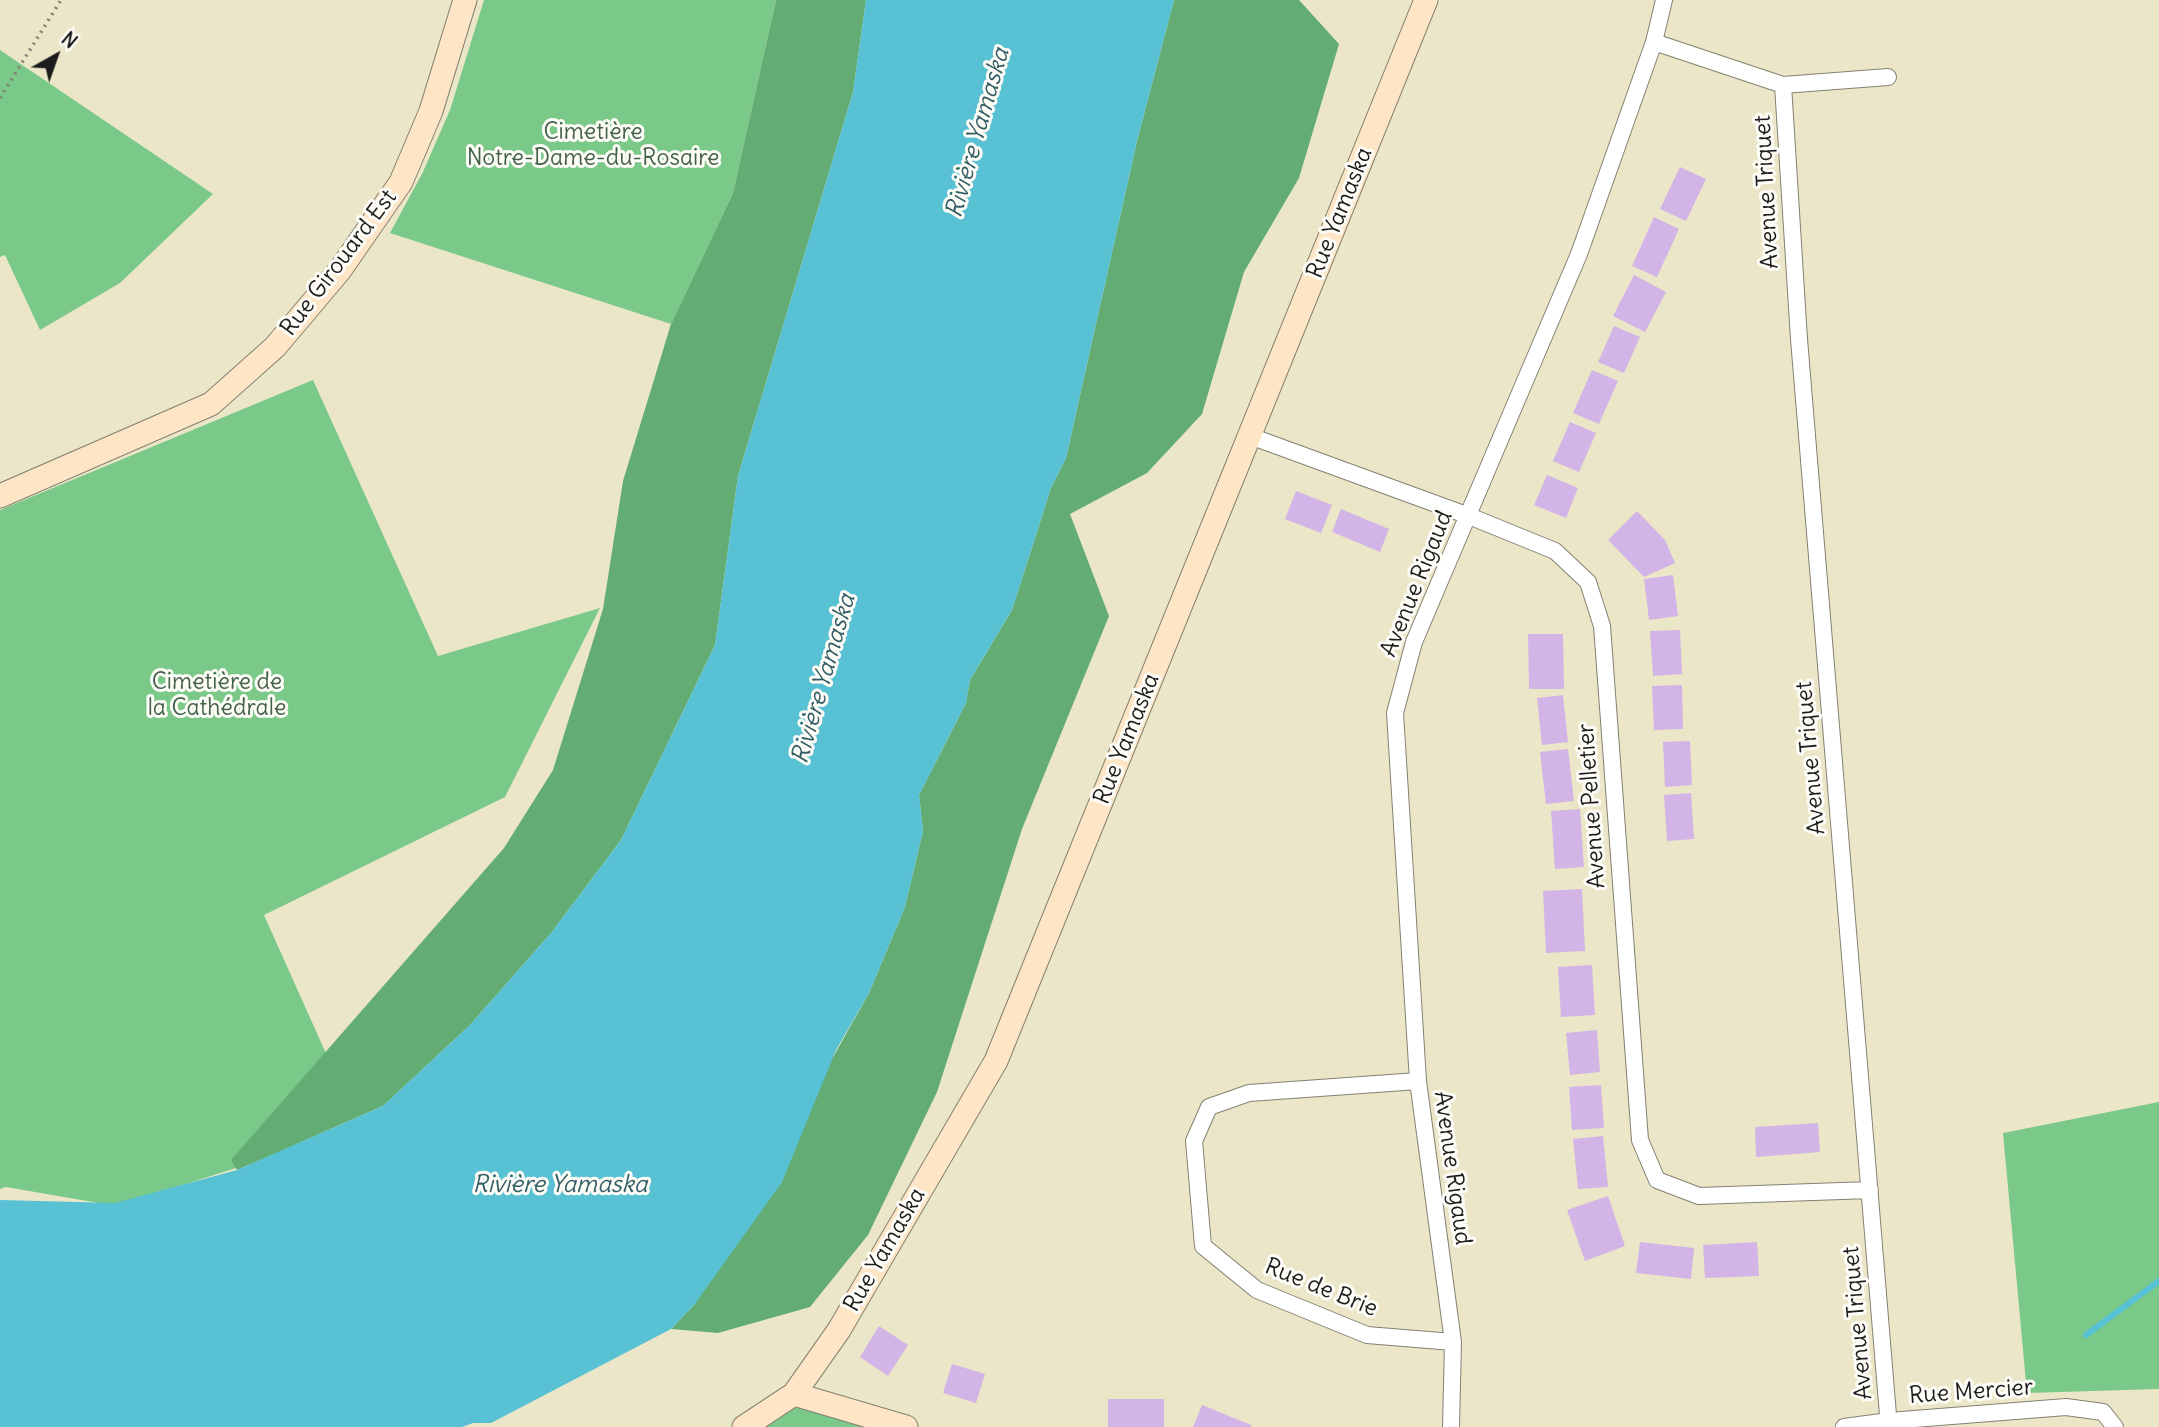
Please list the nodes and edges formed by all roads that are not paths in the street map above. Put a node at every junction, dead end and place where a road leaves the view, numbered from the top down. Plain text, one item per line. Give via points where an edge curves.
1 (465, 0) edge
2 (1426, 0) edge
3 (1664, 0) edge
4 (1654, 42) junction
5 (1888, 77) dead end
6 (1783, 85) junction
7 (1250, 436) junction
8 (0, 496) edge
9 (1469, 516) junction
10 (1418, 1081) junction
11 (1870, 1190) junction
12 (1453, 1342) junction
13 (794, 1394) junction
14 (1889, 1424) edge
15 (744, 1427) edge
16 (906, 1427) edge
17 (1451, 1427) edge
18 (1844, 1427) edge
19 (2115, 1427) edge

1 - 8 street, Rue Girouard Est via 431,111 401,182 340,270 275,347 211,404
2 - 7 street, Rue Yamaska
3 - 4 street, Avenue Rigaud
4 - 6 street
4 - 9 street, Avenue Rigaud via 1579,254
5 - 6 street
6 - 11 street, Avenue Triquet via 1800,353
7 - 9 street, Avenue Pelletier
7 - 13 street, Rue Yamaska via 996,1061 839,1330
9 - 10 street, Avenue Rigaud via 1414,642 1395,713
9 - 11 street, Avenue Pelletier via 1555,551 1588,582 1602,626 1640,1140 1657,1180 1699,1196
10 - 12 street, Avenue Rigaud
10 - 12 street, Rue de Brie via 1249,1093 1209,1107 1194,1142 1203,1246 1257,1290 1367,1335
11 - 14 street, Avenue Triquet
12 - 17 street, Avenue Rigaud
13 - 15 street, Rue Yamaska
13 - 16 street
14 - 18 street, Rue Mercier
14 - 19 street, Rue Mercier via 2066,1408 2103,1412

